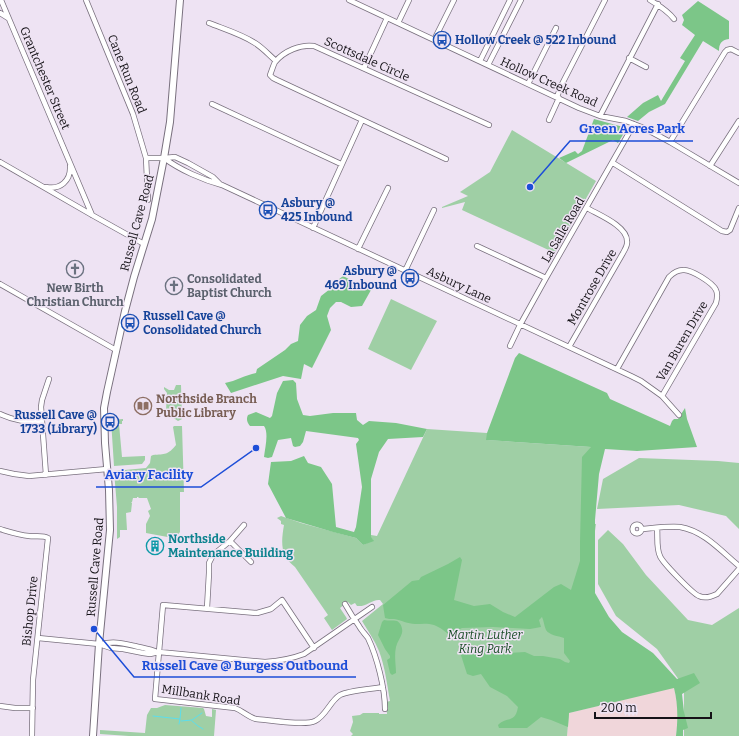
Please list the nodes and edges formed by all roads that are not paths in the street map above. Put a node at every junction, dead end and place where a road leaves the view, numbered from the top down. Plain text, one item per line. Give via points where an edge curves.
1 (1, 0) edge
2 (86, 0) edge
3 (180, 0) edge
4 (349, 0) edge
5 (408, 0) edge
6 (454, 0) edge
7 (510, 0) edge
8 (521, 0) edge
9 (605, 0) edge
10 (650, 0) edge
11 (658, 4) junction
12 (0, 13) edge
13 (387, 18) junction
14 (674, 19) dead end
15 (9, 20) junction
16 (209, 23) dead end
17 (398, 23) junction
18 (556, 28) dead end
19 (434, 40) junction
20 (739, 53) edge
21 (629, 58) junction
22 (276, 61) junction
23 (480, 61) junction
24 (488, 65) junction
25 (646, 67) dead end
26 (364, 68) junction
27 (528, 84) junction
28 (558, 98) junction
29 (212, 104) dead end
30 (600, 116) junction
31 (362, 120) junction
32 (549, 120) dead end
33 (739, 121) edge
34 (634, 124) junction
35 (489, 125) dead end
36 (670, 142) junction
37 (146, 158) junction
38 (164, 158) junction
39 (446, 159) dead end
40 (0, 162) edge
41 (613, 163) junction
42 (70, 164) junction
43 (341, 164) junction
44 (710, 166) junction
45 (739, 183) edge
46 (222, 185) junction
47 (42, 186) junction
48 (388, 188) dead end
49 (148, 200) dead end
50 (587, 208) junction
51 (739, 208) edge
52 (434, 210) dead end
53 (92, 215) junction
54 (313, 228) junction
55 (144, 244) junction
56 (477, 246) dead end
57 (358, 249) junction
58 (405, 271) junction
59 (546, 278) junction
60 (0, 284) edge
61 (520, 325) junction
62 (510, 346) dead end
63 (569, 347) junction
64 (116, 350) junction
65 (617, 369) junction
66 (50, 379) dead end
67 (662, 396) junction
68 (0, 414) edge
69 (678, 415) dead end
70 (42, 421) junction
71 (107, 469) junction
72 (0, 471) edge
73 (46, 474) junction
74 (244, 524) dead end
75 (657, 528) junction
76 (0, 529) edge
77 (642, 529) dead end
78 (230, 541) junction
79 (250, 562) dead end
80 (739, 568) edge
81 (345, 604) dead end
82 (207, 608) junction
83 (372, 608) dead end
84 (355, 620) junction
85 (38, 638) junction
86 (99, 644) junction
87 (314, 648) junction
88 (159, 652) junction
89 (383, 687) junction
90 (0, 706) edge
91 (33, 708) junction
92 (385, 709) dead end
93 (32, 736) edge
94 (93, 736) edge

1 - 15 street, Grantchester Street
2 - 37 street, Cane Run Road via 128,100
3 - 38 main road, Russell Cave Road via 170,122
4 - 13 street, Hollow Creek Road
5 - 17 street
6 - 19 street
7 - 23 street
8 - 24 street
9 - 28 street via 561,86
10 - 11 street
11 - 14 street
11 - 21 street
12 - 15 street
13 - 17 street, Hollow Creek Road
13 - 26 street
15 - 42 street, Grantchester Street
16 - 22 street via 250,40
17 - 19 street, Hollow Creek Road
18 - 27 street
19 - 23 street, Hollow Creek Road
20 - 36 street via 731,49 725,52
21 - 25 street
21 - 30 street
22 - 26 street, Scottsdale Circle via 293,49 309,46
22 - 31 street via 270,74 273,78
23 - 24 street, Hollow Creek Road
24 - 27 street, Hollow Creek Road
26 - 35 street, Scottsdale Circle
27 - 28 street, Hollow Creek Road
28 - 30 street, Hollow Creek Road
28 - 32 street
29 - 43 street
30 - 34 street, Hollow Creek Road
31 - 39 street
31 - 43 street
33 - 44 street
34 - 36 street, Hollow Creek Road
34 - 41 street, La Salle Road
36 - 44 street, Hollow Creek Road
37 - 38 street
37 - 49 street, Cane Run Road
38 - 46 street, Asbury Lane via 173,165
38 - 46 street, Asbury Lane via 175,158 188,163
38 - 55 main road, Russell Cave Road via 152,219
40 - 47 street
41 - 50 street, La Salle Road
41 - 51 street via 722,231 730,230
42 - 47 street via 70,173 62,185 51,188
42 - 53 street, Grantchester Street
43 - 54 street
44 - 45 street, Hollow Creek Road
46 - 54 street, Asbury Lane
47 - 53 street
48 - 57 street
50 - 59 street, La Salle Road
50 - 63 street, Montrose Drive via 621,228 627,242
52 - 58 street
53 - 55 street
54 - 57 street, Asbury Lane
55 - 64 main road, Russell Cave Road
56 - 59 street
57 - 58 street, Asbury Lane
58 - 61 street, Asbury Lane
59 - 61 street, La Salle Road
60 - 64 street
61 - 62 street, La Salle Road
61 - 63 street, Asbury Lane
63 - 65 street, Asbury Lane
64 - 71 main road, Russell Cave Road via 104,408
65 - 67 street, Asbury Lane via 641,381
65 - 67 street, Van Buren Drive via 669,277 679,270 693,272 714,286 717,299
66 - 70 street via 42,400
67 - 69 street, Asbury Lane
68 - 70 street via 21,421
70 - 73 street
71 - 73 street
71 - 86 main road, Russell Cave Road via 110,530
72 - 73 street via 21,475
74 - 78 street
75 - 77 street
75 - 80 street via 674,527 693,531 705,538
75 - 80 street via 661,558 696,594 713,596
76 - 85 street, Bishop Drive via 15,534 48,538
78 - 79 street
78 - 82 street via 213,555 209,563
81 - 84 street
82 - 87 street, Millbank Road via 257,613 271,610 282,600
82 - 88 street, Millbank Road via 163,605
83 - 84 street
84 - 87 street
84 - 89 street via 368,638
85 - 86 street
85 - 91 street, Bishop Drive
86 - 88 street via 150,654
86 - 94 main road, Russell Cave Road
87 - 88 street via 292,659 265,662
88 - 89 street, Millbank Road via 155,699 235,708 256,719 314,722 340,695
89 - 92 street
90 - 91 street
91 - 93 street, Bishop Drive

